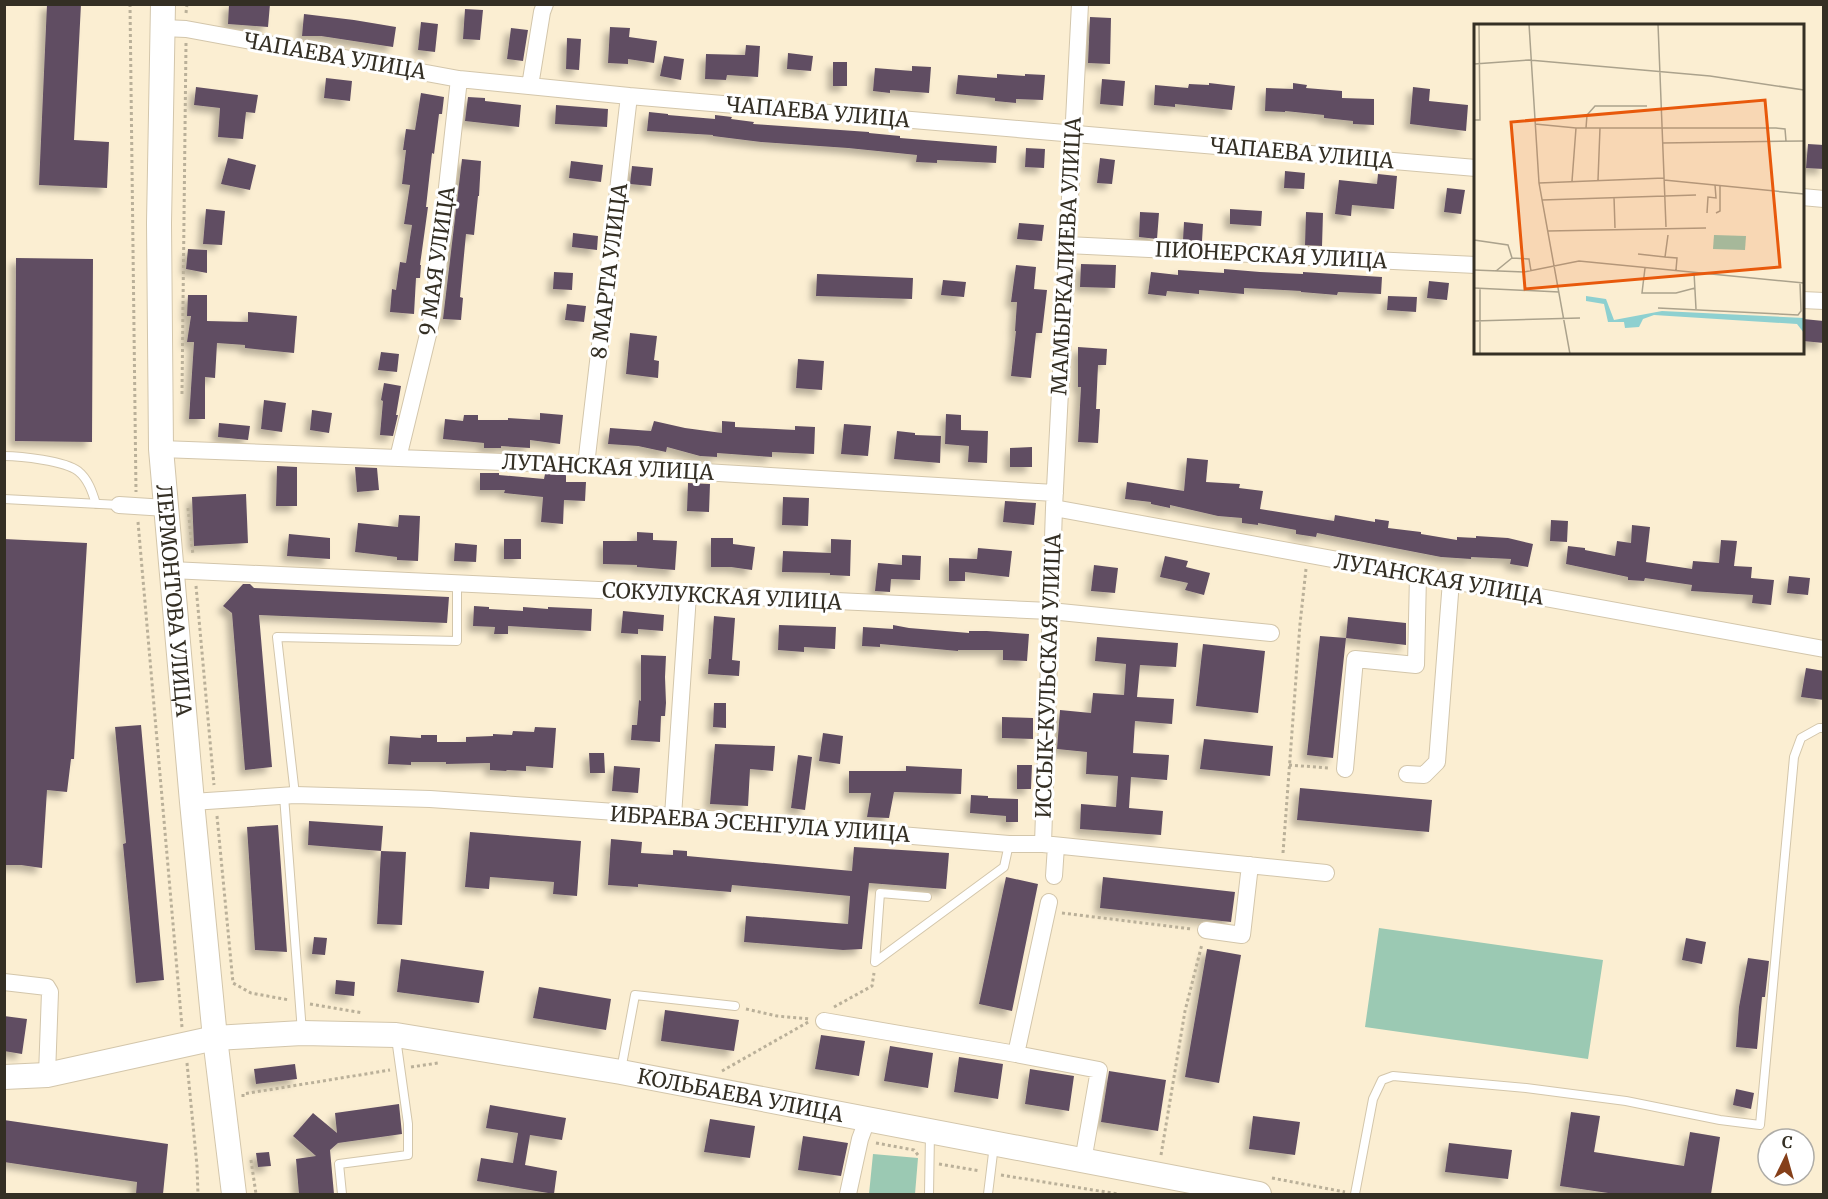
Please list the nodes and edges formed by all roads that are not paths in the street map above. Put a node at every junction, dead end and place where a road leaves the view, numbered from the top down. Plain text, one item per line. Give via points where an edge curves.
1 (545, 4) edge
2 (1080, 4) edge
3 (171, 20) edge
4 (459, 79) junction
5 (530, 86) junction
6 (629, 96) junction
7 (1072, 134) junction
8 (1474, 168) edge
9 (1804, 197) edge
10 (1824, 198) edge
11 (1067, 245) junction
12 (1474, 265) edge
13 (1804, 300) edge
14 (1824, 301) edge
15 (161, 449) junction
16 (4, 456) edge
17 (398, 458) junction
18 (586, 465) junction
19 (4, 499) edge
20 (1054, 500) junction
21 (96, 504) junction
22 (119, 504) joint
23 (177, 507) junction
24 (183, 571) junction
25 (1418, 575) junction
26 (1451, 581) junction
27 (457, 584) junction
28 (688, 595) junction
29 (1050, 611) junction
30 (1271, 633) dead end
31 (1824, 649) edge
32 (1824, 728) edge
33 (1345, 769) road end
34 (1407, 774) dead end
35 (289, 795) junction
36 (204, 801) junction
37 (673, 816) junction
38 (1010, 844) junction
39 (1050, 845) junction
40 (1250, 865) junction
41 (1326, 873) dead end
42 (1054, 876) dead end
43 (927, 897) dead end
44 (1048, 906) road end
45 (1206, 930) road end
46 (4, 982) edge
47 (735, 1006) road end
48 (829, 1015) road end
49 (302, 1033) junction
50 (396, 1035) junction
51 (215, 1038) junction
52 (1016, 1054) junction
53 (621, 1072) junction
54 (47, 1075) junction
55 (4, 1077) edge
56 (864, 1130) junction
57 (930, 1132) junction
58 (994, 1144) junction
59 (1083, 1161) junction
60 (1261, 1186) edge
61 (1211, 1190) edge
62 (234, 1194) edge
63 (342, 1194) edge
64 (848, 1194) edge
65 (929, 1194) edge
66 (988, 1194) edge
67 (1355, 1194) edge

1 - 5 street
2 - 7 street, МАМЫРКАЛИЕВА УЛИЦА
3 - 4 street, ЧАПАЕВА УЛИЦА
3 - 15 main road, ЛЕРМОНТОВА УЛИЦА via 159,223
4 - 5 street, ЧАПАЕВА УЛИЦА
4 - 17 street, 9 МАЯ УЛИЦА via 433,314
5 - 6 street, ЧАПАЕВА УЛИЦА
6 - 7 street, ЧАПАЕВА УЛИЦА
6 - 18 street, 8 МАРТА УЛИЦА
7 - 8 street, ЧАПАЕВА УЛИЦА
7 - 11 street, МАМЫРКАЛИЕВА УЛИЦА
9 - 10 street
11 - 12 street, ПИОНЕРСКАЯ УЛИЦА
11 - 20 street, МАМЫРКАЛИЕВА УЛИЦА
13 - 14 street
15 - 17 street, ЛУГАНСКАЯ УЛИЦА
15 - 23 main road, ЛЕРМОНТОВА УЛИЦА
16 - 21 lane via 21,456 77,470 89,484
17 - 18 street, ЛУГАНСКАЯ УЛИЦА
18 - 20 street, ЛУГАНСКАЯ УЛИЦА
19 - 21 lane
20 - 25 street, ЛУГАНСКАЯ УЛИЦА via 1308,556
20 - 29 street, ИССЫК-КУЛЬСКАЯ УЛИЦА
21 - 22 lane
22 - 23 street
23 - 24 main road, ЛЕРМОНТОВА УЛИЦА
24 - 27 street, СОКУЛУКСКАЯ УЛИЦА
24 - 36 main road, ЛЕРМОНТОВА УЛИЦА
25 - 26 street, ЛУГАНСКАЯ УЛИЦА
25 - 33 street via 1416,665 1355,659
26 - 31 street, ЛУГАНСКАЯ УЛИЦА
26 - 34 street via 1437,762 1424,775
27 - 28 street, СОКУЛУКСКАЯ УЛИЦА
27 - 35 lane via 457,641 277,637
28 - 29 street, СОКУЛУКСКАЯ УЛИЦА
28 - 37 street
29 - 30 street, СОКУЛУКСКАЯ УЛИЦА
29 - 39 street, ИССЫК-КУЛЬСКАЯ УЛИЦА
32 - 67 lane via 1801,738 1794,757 1760,1125 1626,1101 1393,1076 1382,1080 1373,1100
35 - 36 street, ИБРАЕВА ЭСЕНГУЛА УЛИЦА
35 - 37 street, ИБРАЕВА ЭСЕНГУЛА УЛИЦА via 430,799
35 - 49 lane
36 - 51 main road, ЛЕРМОНТОВА УЛИЦА
37 - 38 street, ИБРАЕВА ЭСЕНГУЛА УЛИЦА
38 - 39 street, ИБРАЕВА ЭСЕНГУЛА УЛИЦА
38 - 43 lane via 1004,867 875,962 880,893
39 - 40 street, ИБРАЕВА ЭСЕНГУЛА УЛИЦА
39 - 42 street, ИССЫК-КУЛЬСКАЯ УЛИЦА
40 - 41 street, ИБРАЕВА ЭСЕНГУЛА УЛИЦА
40 - 45 street via 1242,935
44 - 52 street
46 - 54 street via 47,987 50,992
47 - 53 lane via 635,995
48 - 52 street
49 - 50 main road, КОЛЬБАЕВА УЛИЦА
49 - 51 main road, КОЛЬБАЕВА УЛИЦА
50 - 53 main road, КОЛЬБАЕВА УЛИЦА
50 - 63 lane via 408,1124 408,1155 339,1164
51 - 54 main road, КОЛЬБАЕВА УЛИЦА
51 - 62 main road, ЛЕРМОНТОВА УЛИЦА
52 - 59 street via 1099,1070
53 - 56 main road, КОЛЬБАЕВА УЛИЦА
54 - 55 main road, КОЛЬБАЕВА УЛИЦА
56 - 57 main road, КОЛЬБАЕВА УЛИЦА
56 - 64 street
57 - 58 main road, КОЛЬБАЕВА УЛИЦА
57 - 65 lane
58 - 59 main road, КОЛЬБАЕВА УЛИЦА
58 - 66 lane
59 - 61 main road, КОЛЬБАЕВА УЛИЦА
60 - 61 main road, КОЛЬБАЕВА УЛИЦА

